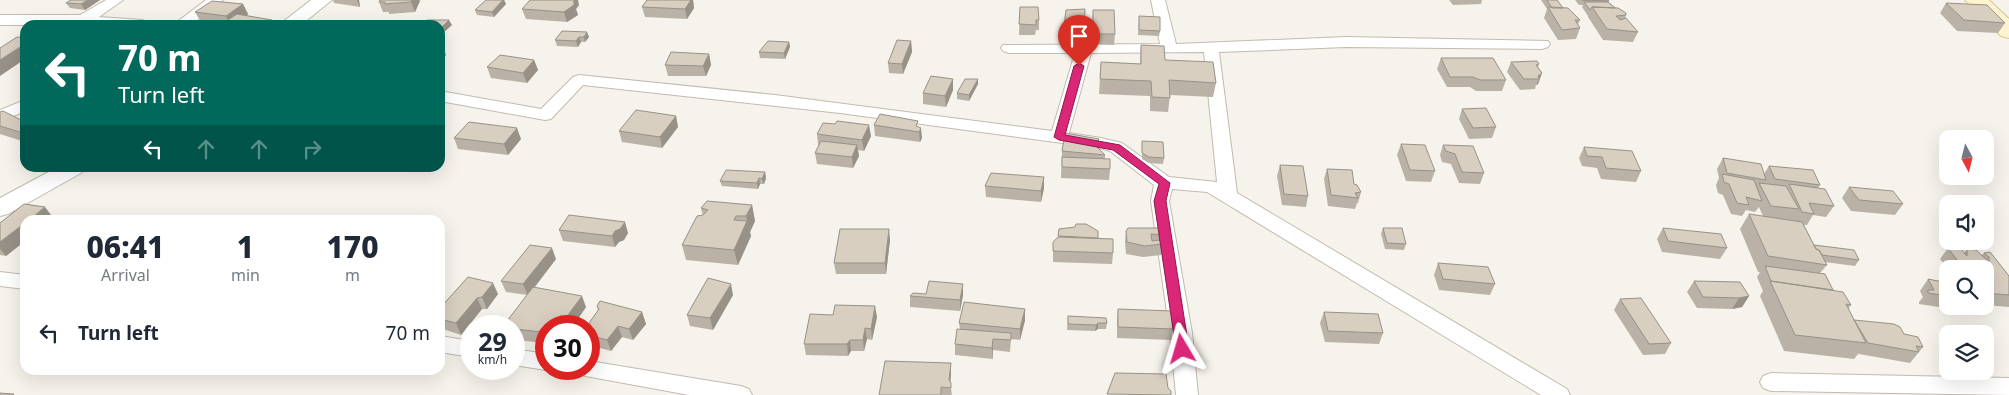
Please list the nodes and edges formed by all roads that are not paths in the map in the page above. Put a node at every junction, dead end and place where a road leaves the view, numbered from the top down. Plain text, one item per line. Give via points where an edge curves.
1 (116, 0) edge
2 (216, 0) edge
3 (323, 0) edge
4 (1158, 0) edge
5 (1976, 0) edge
6 (0, 20) edge
7 (83, 20) joint
8 (188, 20) edge
9 (296, 20) edge
10 (2009, 31) edge
11 (1542, 44) dead end
12 (1009, 48) dead end
13 (1211, 48) junction
14 (1084, 49) junction
15 (1169, 49) junction
16 (445, 97) edge
17 (20, 107) edge
18 (0, 117) edge
19 (1059, 137) junction
20 (66, 172) edge
21 (1164, 183) junction
22 (1228, 196) junction
23 (0, 208) edge
24 (0, 279) edge
25 (20, 281) edge
26 (445, 345) edge
27 (460, 348) edge
28 (600, 371) edge
29 (1771, 382) dead end
30 (2009, 387) edge
31 (740, 395) edge
32 (1187, 395) edge
33 (1560, 395) edge

1 - 7 street
2 - 8 street
3 - 9 street
4 - 15 street
5 - 10 main road
6 - 7 street
11 - 13 street via 1346,42
12 - 14 street
13 - 15 street
13 - 22 street
14 - 15 street
14 - 19 street
16 - 19 street via 545,115 579,80 699,90
17 - 18 street
19 - 21 street via 1116,147
20 - 23 street
21 - 22 street via 1211,186
21 - 32 street via 1160,201 1181,333
22 - 33 street
24 - 25 street
26 - 27 street
28 - 31 street
29 - 30 street

